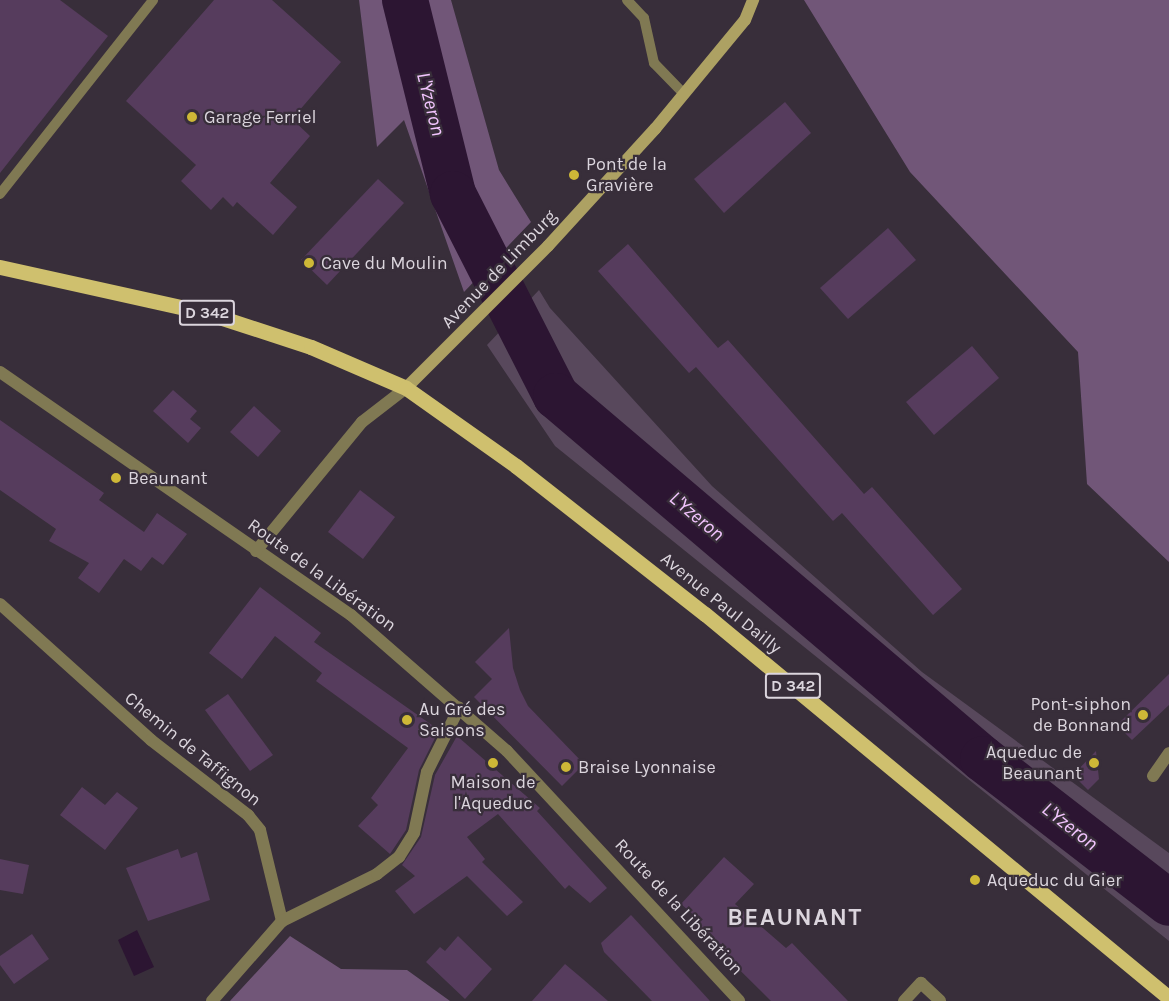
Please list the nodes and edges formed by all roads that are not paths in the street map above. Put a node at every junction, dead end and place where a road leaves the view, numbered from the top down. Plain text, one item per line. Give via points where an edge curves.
1 (153, 0) edge
2 (627, 0) edge
3 (753, 0) edge
4 (684, 94) junction
5 (1, 191) edge
6 (0, 267) edge
7 (0, 372) edge
8 (406, 388) junction
9 (256, 551) junction
10 (0, 604) edge
11 (459, 708) junction
12 (1169, 753) edge
13 (1153, 776) dead end
14 (282, 921) junction
15 (1169, 998) edge
16 (212, 1001) edge
17 (739, 1001) edge
18 (904, 1001) edge
19 (940, 1001) edge

1 - 5 lane
2 - 4 lane via 644,18 654,63
3 - 4 street, Avenue de Limburg via 745,20
4 - 8 street, Avenue de Limburg via 616,172
6 - 8 main road, D 342 via 207,313 311,347
7 - 9 street, Route de la Libération
8 - 9 street, Avenue de Limburg via 362,422
8 - 15 main road, Avenue Paul Dailly / D 342 via 516,466 713,621
9 - 11 street, Route de la Libération via 351,615
10 - 14 street, Chemin de Taffignon via 151,740 248,814 260,830
11 - 14 street via 427,772 414,833 399,857 376,874
11 - 17 street, Route de la Libération via 515,759
12 - 13 street
14 - 16 street
18 - 19 street via 921,982

